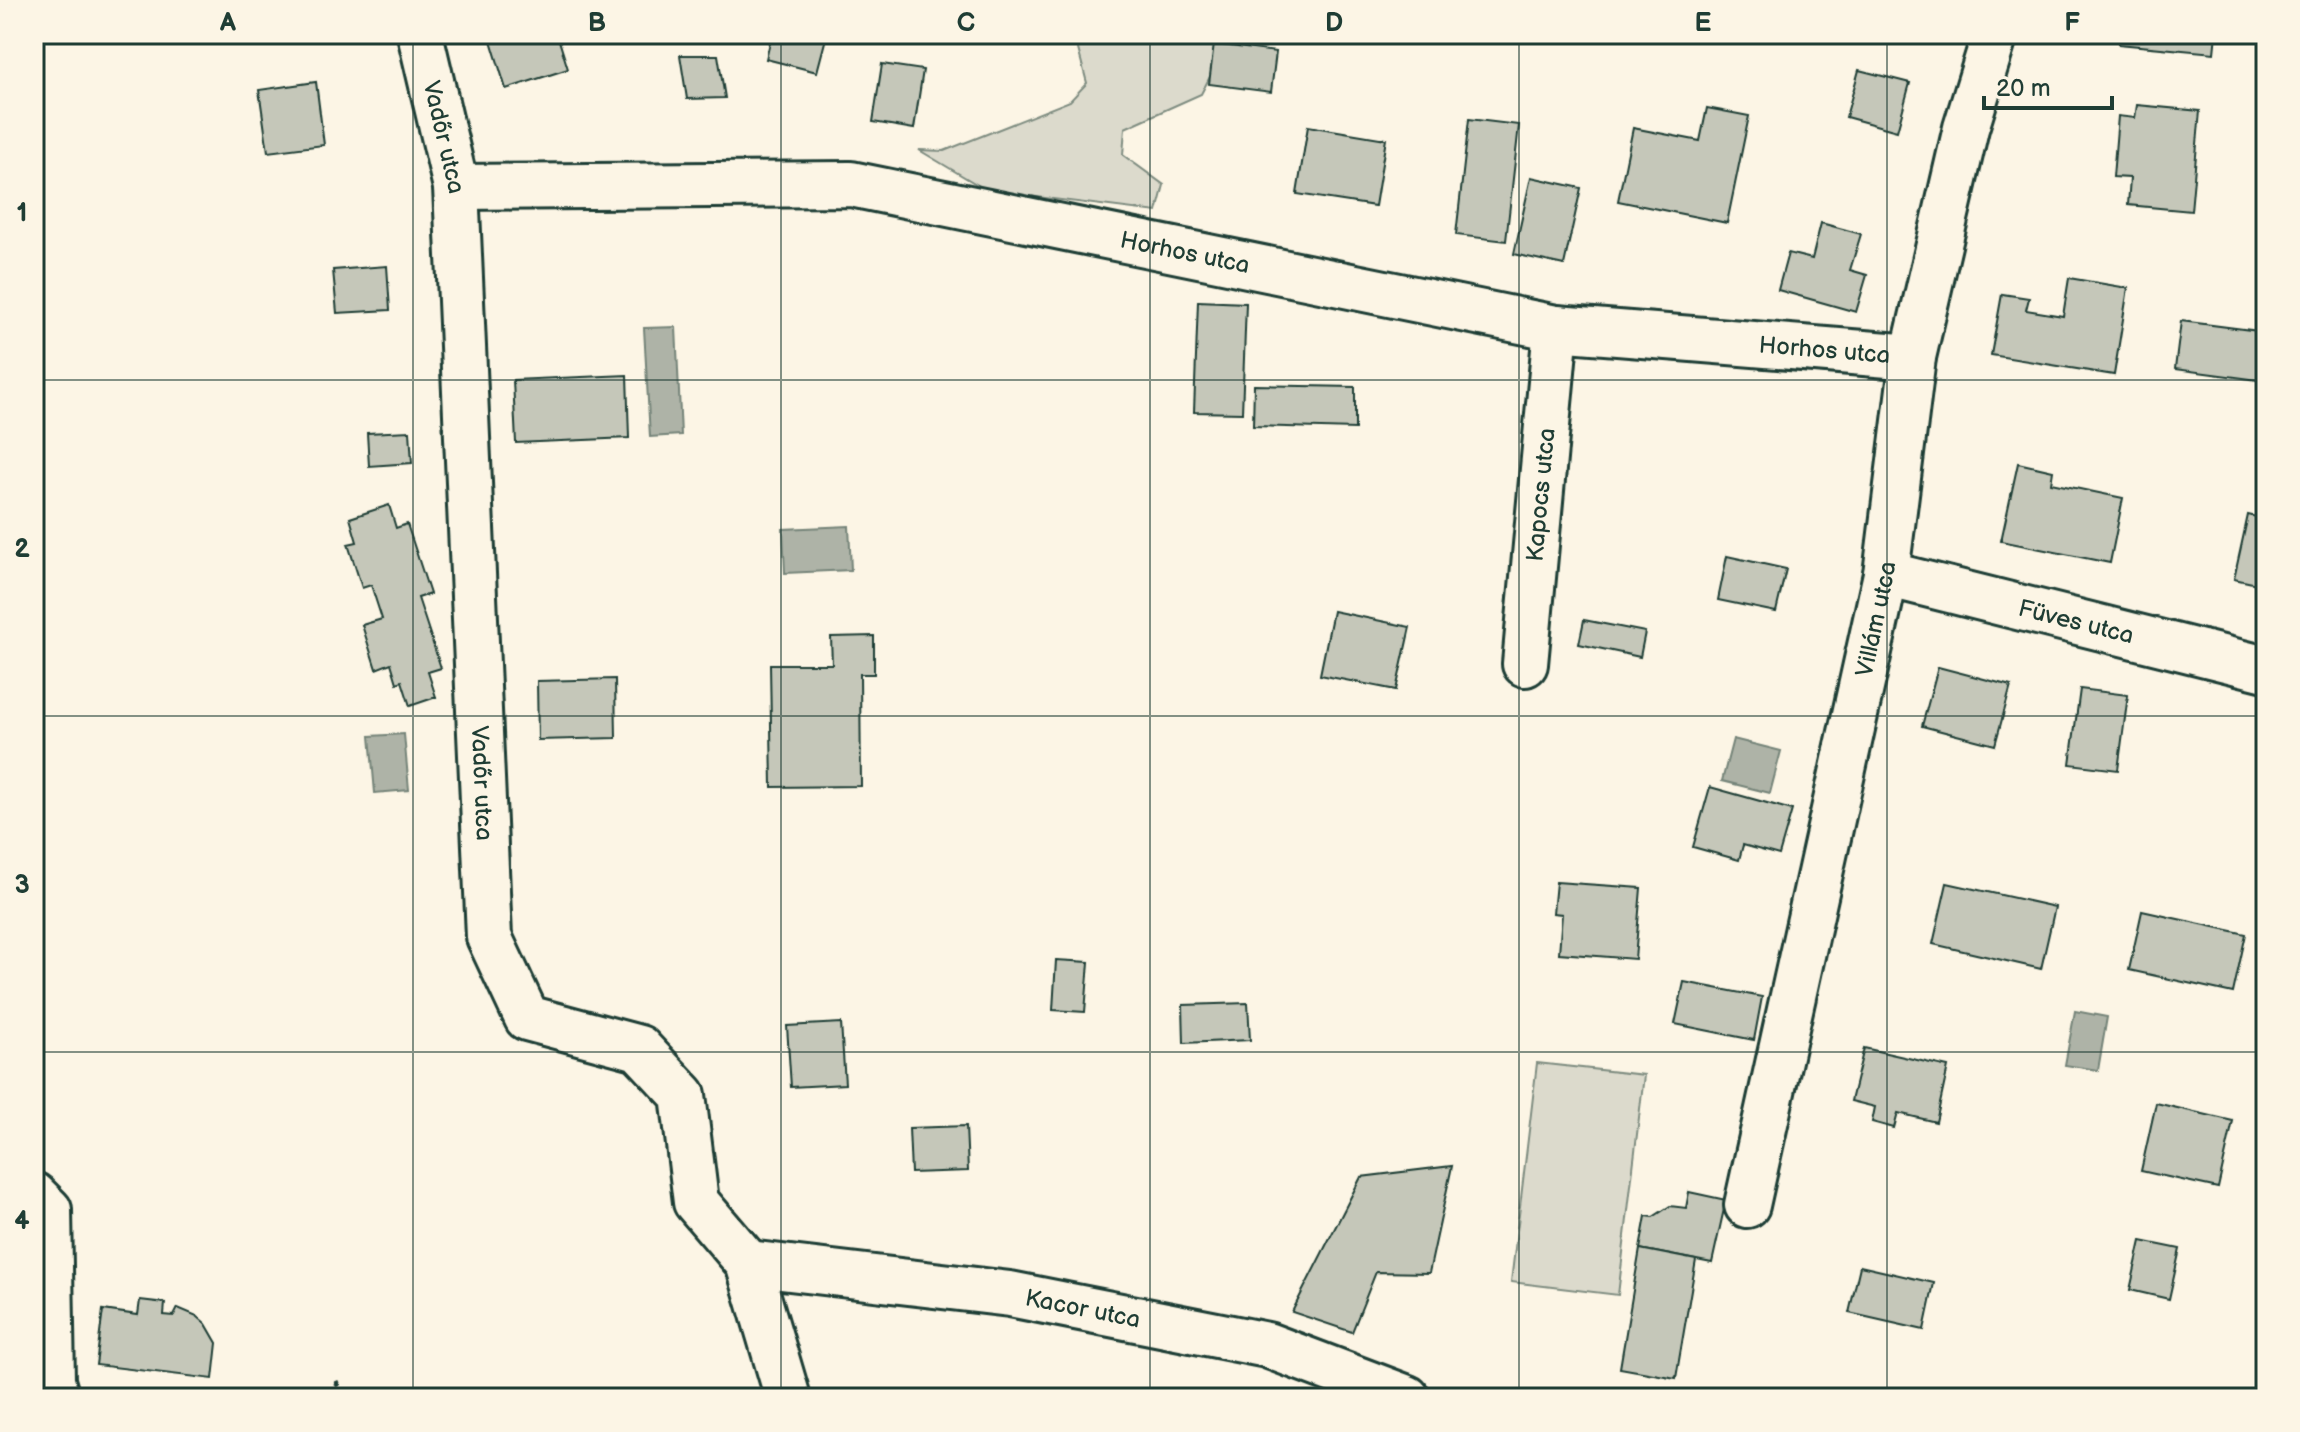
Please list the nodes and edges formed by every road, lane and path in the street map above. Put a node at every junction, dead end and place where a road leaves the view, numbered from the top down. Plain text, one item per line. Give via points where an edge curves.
1 (420, 34) edge
2 (1995, 34) edge
3 (456, 187) junction
4 (1556, 328) junction
5 (1913, 357) junction
6 (1886, 574) junction
7 (1525, 664) dead end
8 (2266, 669) edge
9 (34, 1195) edge
10 (1747, 1205) dead end
11 (748, 1263) junction
12 (336, 1381) dead end
13 (57, 1398) edge
14 (343, 1398) edge
15 (788, 1398) edge
16 (1407, 1398) edge

1 - 3 street, Vadőr utca
2 - 5 street, Villám utca via 1966,128
3 - 4 street, Horhos utca via 851,184
3 - 11 street, Vadőr utca via 489,937 527,1018 639,1048 683,1095 696,1202
4 - 5 street, Horhos utca
4 - 7 street, Kapocs utca
5 - 6 street, Villám utca
6 - 8 street, Füves utca
6 - 10 street, Villám utca
9 - 13 street via 49,1210 52,1381
11 - 15 street, Vadőr utca
11 - 16 street, Kacor utca via 1010,1294 1267,1345
12 - 14 path

